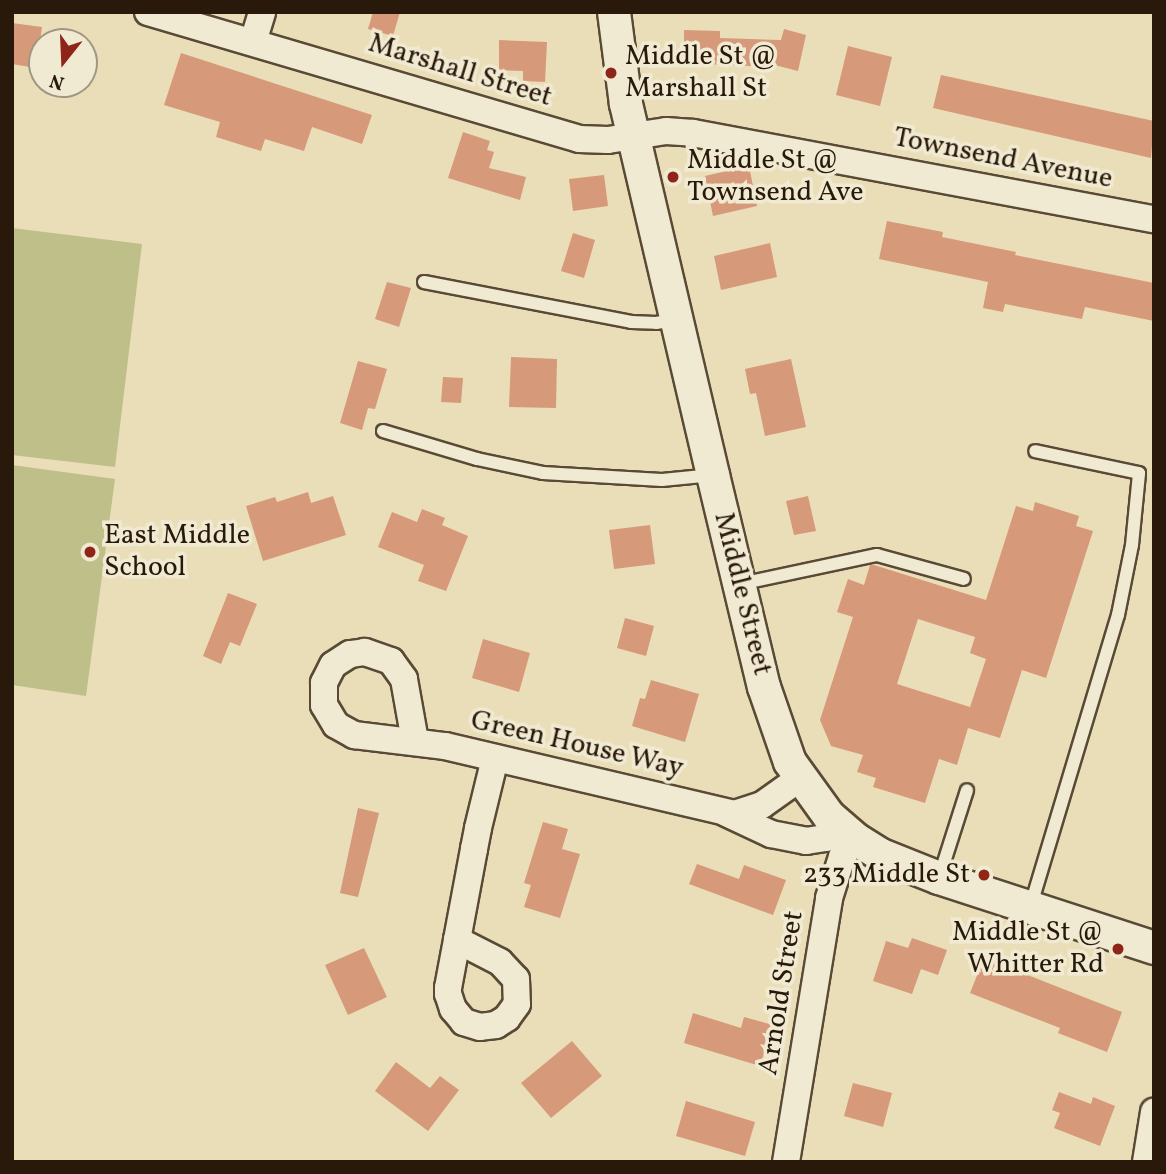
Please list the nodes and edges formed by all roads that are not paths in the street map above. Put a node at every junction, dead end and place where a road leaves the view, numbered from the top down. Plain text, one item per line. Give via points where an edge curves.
1 (148, 12) edge
2 (262, 12) edge
3 (614, 12) edge
4 (253, 42) junction
5 (634, 136) junction
6 (1154, 219) edge
7 (424, 282) dead end
8 (677, 319) junction
9 (383, 431) dead end
10 (1035, 451) dead end
11 (713, 475) junction
12 (964, 579) dead end
13 (739, 584) junction
14 (415, 741) dead end
15 (495, 758) junction
16 (800, 778) junction
17 (968, 790) dead end
18 (724, 813) junction
19 (847, 833) junction
20 (939, 878) junction
21 (1030, 908) junction
22 (457, 940) dead end
23 (1154, 948) edge
24 (1154, 1112) edge
25 (786, 1162) edge
26 (1146, 1162) edge

1 - 4 street, Marshall Street
2 - 4 street
3 - 5 street, Middle Street via 621,78
4 - 5 street, Marshall Street via 563,135 594,141
5 - 6 street, Townsend Avenue via 693,133
5 - 8 street, Middle Street
7 - 8 lane via 631,322
8 - 11 street, Middle Street
9 - 11 lane via 477,460 543,473 662,480
10 - 21 lane via 1139,473 1132,545 1118,615
11 - 13 street, Middle Street
12 - 13 lane via 877,555
13 - 16 street, Middle Street via 776,730
14 - 15 street, Green House Way
15 - 18 street, Green House Way
15 - 22 street
16 - 18 street via 753,810
16 - 19 street, Middle Street
17 - 20 lane
18 - 19 street via 771,834 806,841
19 - 20 street, Middle Street via 895,862
19 - 25 street, Arnold Street via 830,898
20 - 21 street, Middle Street
21 - 23 street, Middle Street
24 - 26 street

